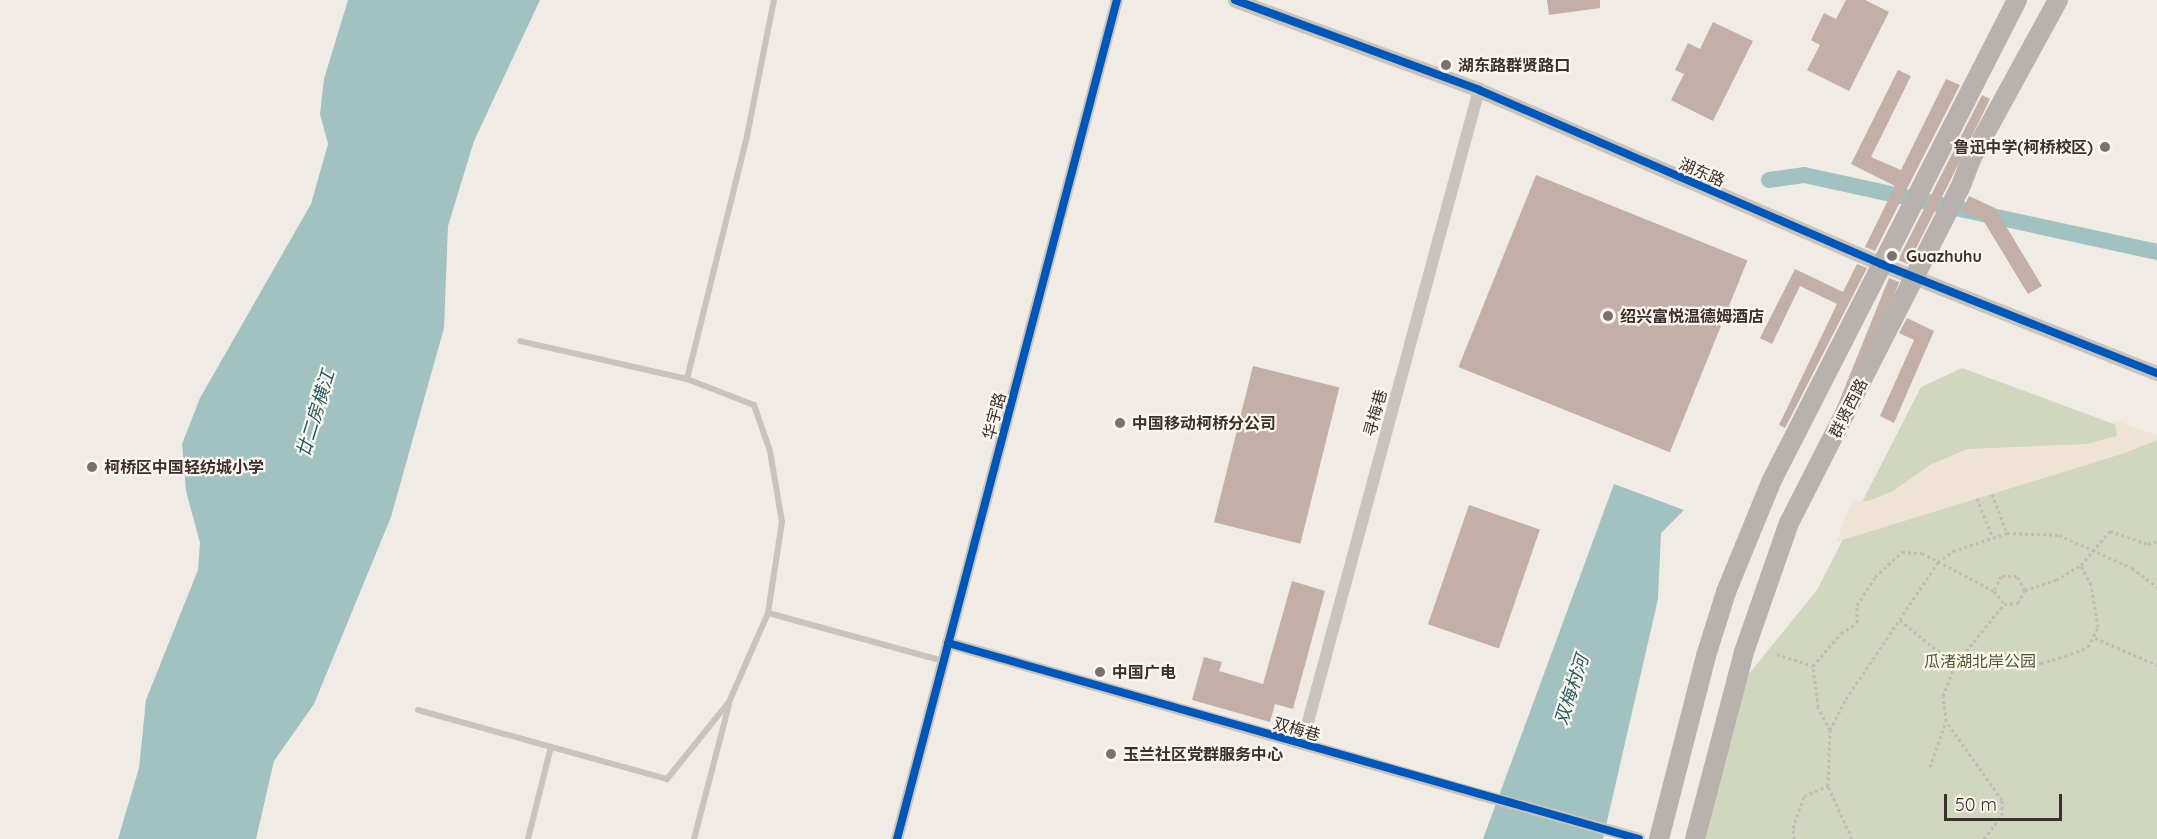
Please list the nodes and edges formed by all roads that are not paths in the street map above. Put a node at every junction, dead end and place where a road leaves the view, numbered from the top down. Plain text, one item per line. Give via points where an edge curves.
1 (774, 0) edge
2 (1117, 0) edge
3 (1235, 0) edge
4 (2017, 0) edge
5 (2058, 0) edge
6 (1479, 90) junction
7 (1881, 264) junction
8 (1913, 277) junction
9 (520, 341) dead end
10 (2157, 373) edge
11 (687, 380) junction
12 (768, 613) junction
13 (948, 643) junction
14 (944, 661) junction
15 (729, 702) junction
16 (418, 710) dead end
17 (1302, 744) junction
18 (551, 747) junction
19 (528, 839) edge
20 (694, 839) edge
21 (897, 839) edge
22 (1639, 839) edge
23 (1659, 839) edge
24 (1695, 839) edge

1 - 11 lane via 747,136
2 - 13 street, 华宇路
3 - 6 street, 湖东路
4 - 7 main road
5 - 8 main road, 群贤西路 via 1971,159
6 - 7 street, 湖东路
6 - 17 street, 寻梅巷
7 - 8 street, 湖东路
7 - 23 main road via 1772,480 1726,592
8 - 10 street, 湖东路
8 - 24 main road, 群贤西路 via 1789,523 1744,652
9 - 11 lane
11 - 12 lane via 754,405 770,451 782,522
12 - 14 lane
12 - 15 lane
13 - 14 street, 华宇路
13 - 17 street, 双梅巷
14 - 21 street, 华宇路
15 - 18 lane via 667,779
15 - 20 lane
16 - 18 lane
17 - 22 street, 双梅巷, bridge
18 - 19 lane

